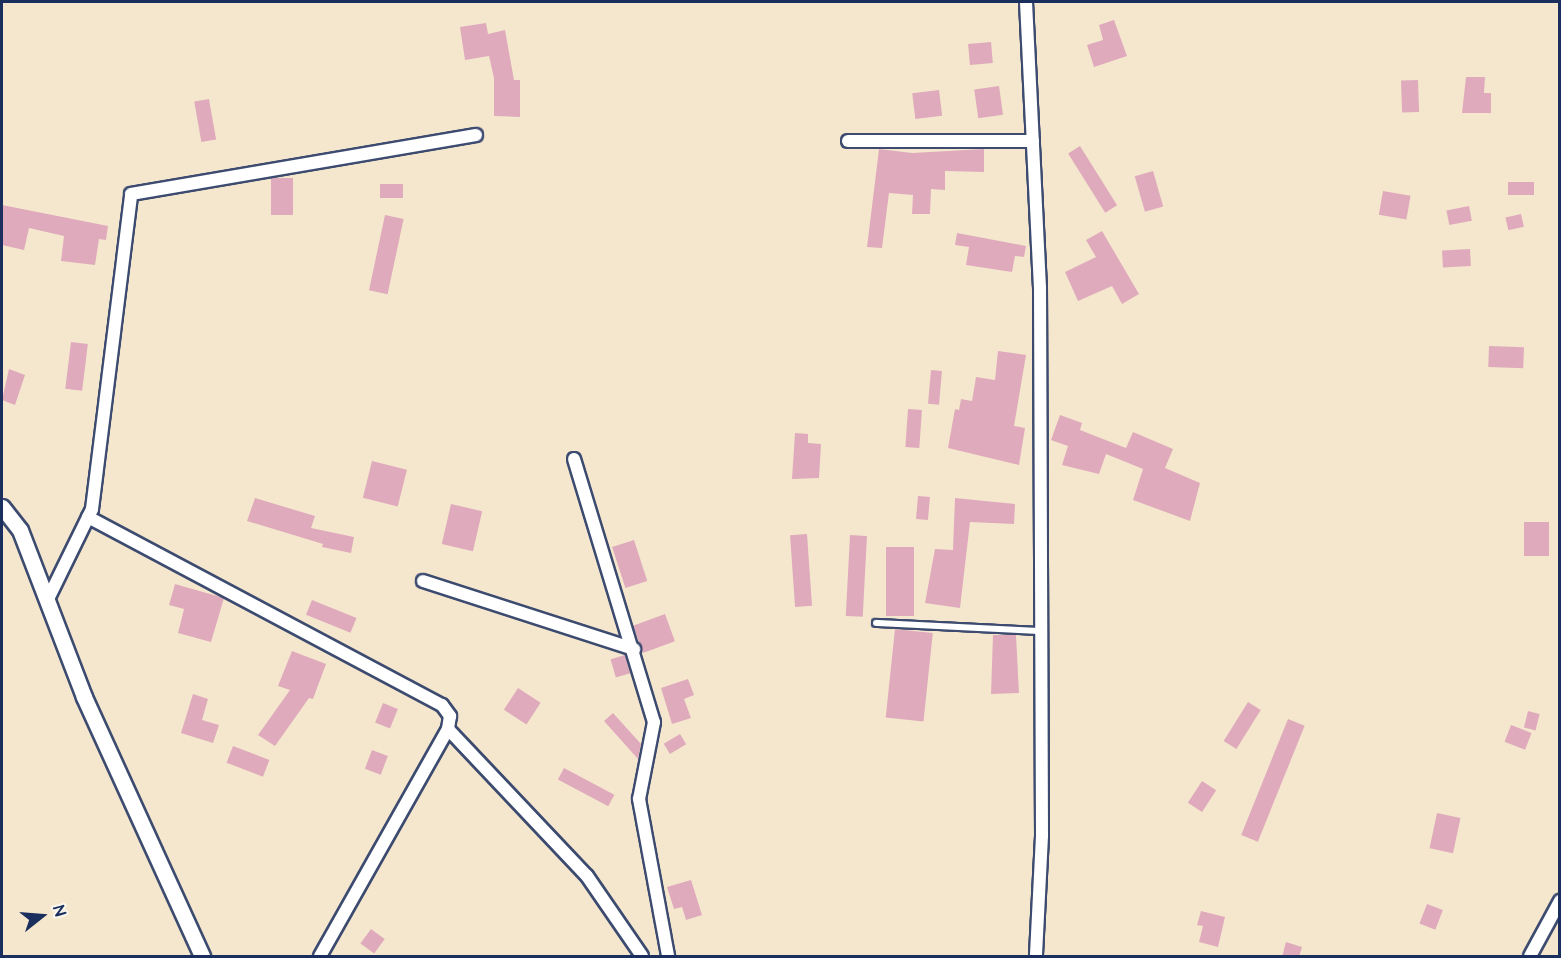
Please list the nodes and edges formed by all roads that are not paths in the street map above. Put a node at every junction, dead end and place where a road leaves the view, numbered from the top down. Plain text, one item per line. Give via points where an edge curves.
1 (1026, 2) edge
2 (476, 135) dead end
3 (848, 141) dead end
4 (1033, 141) junction
5 (574, 459) dead end
6 (2, 507) edge
7 (88, 517) junction
8 (423, 581) dead end
9 (48, 599) junction
10 (876, 623) dead end
11 (1041, 630) junction
12 (634, 649) junction
13 (448, 729) junction
14 (1560, 901) edge
15 (202, 957) edge
16 (320, 957) edge
17 (642, 957) edge
18 (668, 957) edge
19 (1036, 957) edge
20 (1530, 957) edge

1 - 4 street
2 - 7 street via 131,194
3 - 4 street
4 - 11 street via 1040,287
5 - 12 street
6 - 9 street via 20,530
7 - 9 street
7 - 13 street via 442,705 450,716
8 - 12 street
9 - 15 street via 84,697
10 - 11 lane
11 - 19 street via 1042,836
12 - 18 street via 655,730 639,798
13 - 16 street
13 - 17 street via 586,876
14 - 20 street

